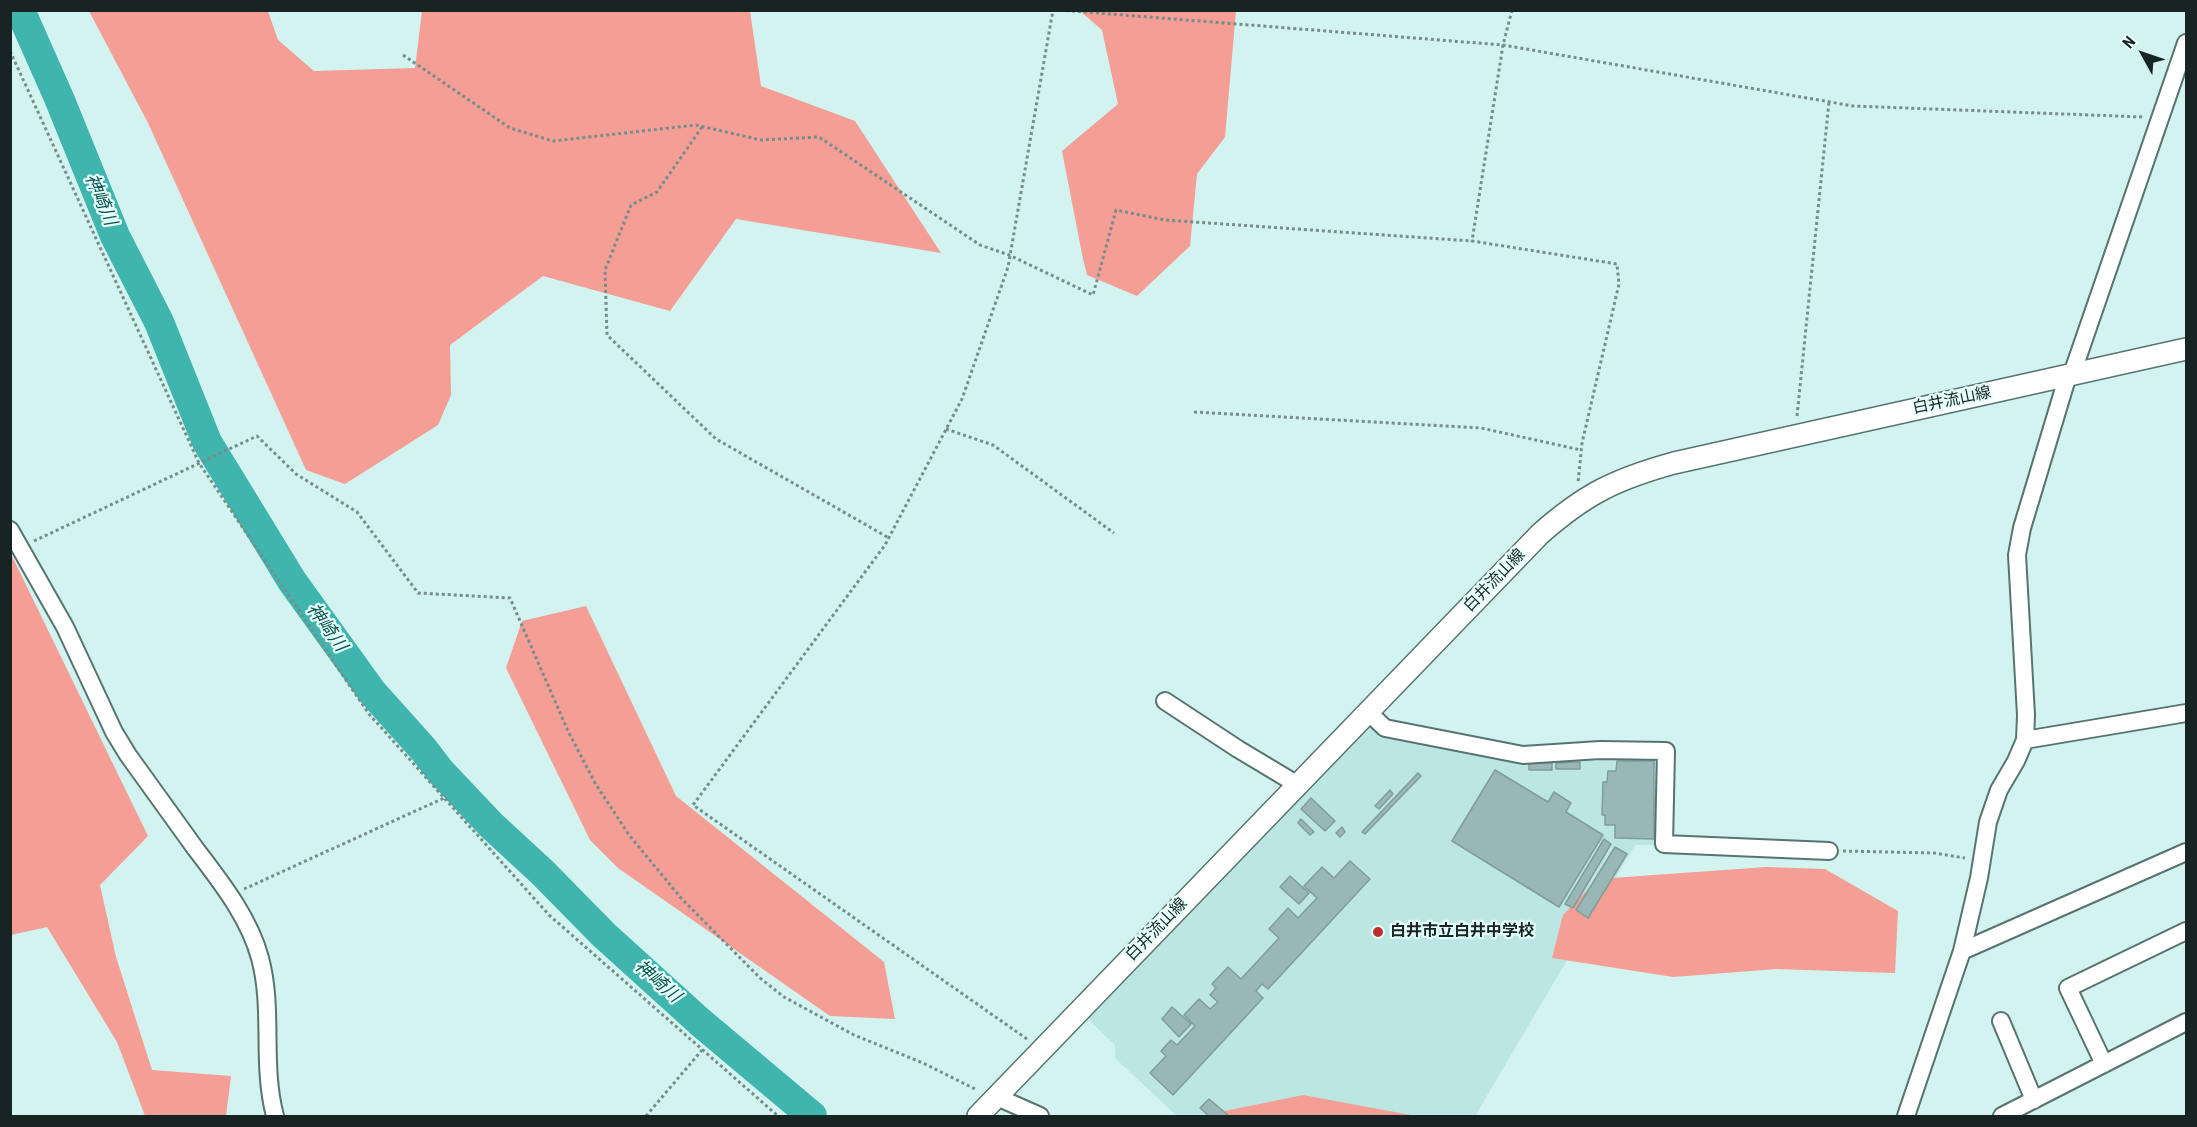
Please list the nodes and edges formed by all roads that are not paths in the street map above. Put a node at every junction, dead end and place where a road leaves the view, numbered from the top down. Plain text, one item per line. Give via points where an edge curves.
1 (2187, 43) edge
2 (2187, 348) edge
3 (2070, 375) junction
4 (10, 530) edge
5 (1165, 701) dead end
6 (1368, 712) junction
7 (2187, 713) edge
8 (2025, 740) junction
9 (1298, 785) junction
10 (1829, 851) road end
11 (2187, 852) edge
12 (2187, 931) edge
13 (1962, 951) junction
14 (2001, 1022) dead end
15 (2187, 1022) edge
16 (2104, 1064) junction
17 (996, 1098) junction
18 (2034, 1100) junction
19 (275, 1116) edge
20 (978, 1116) edge
21 (1040, 1116) edge
22 (1906, 1116) edge
23 (2002, 1116) edge

1 - 3 street
2 - 3 main road, 白井流山線
3 - 6 main road, 白井流山線 via 1646,470 1618,480 1576,505 1540,534
3 - 8 street via 2017,555
4 - 19 street via 65,627 114,732 251,933 268,993 267,1074
5 - 9 street
6 - 9 main road, 白井流山線
6 - 10 street via 1385,728 1523,755 1666,751 1664,844
7 - 8 street
8 - 13 street via 1999,790 1988,822
9 - 17 main road, 白井流山線
11 - 13 street
12 - 16 street via 2068,988
13 - 22 street
14 - 18 street
15 - 16 street
16 - 18 street
17 - 20 main road, 白井流山線
17 - 21 street
18 - 23 street

